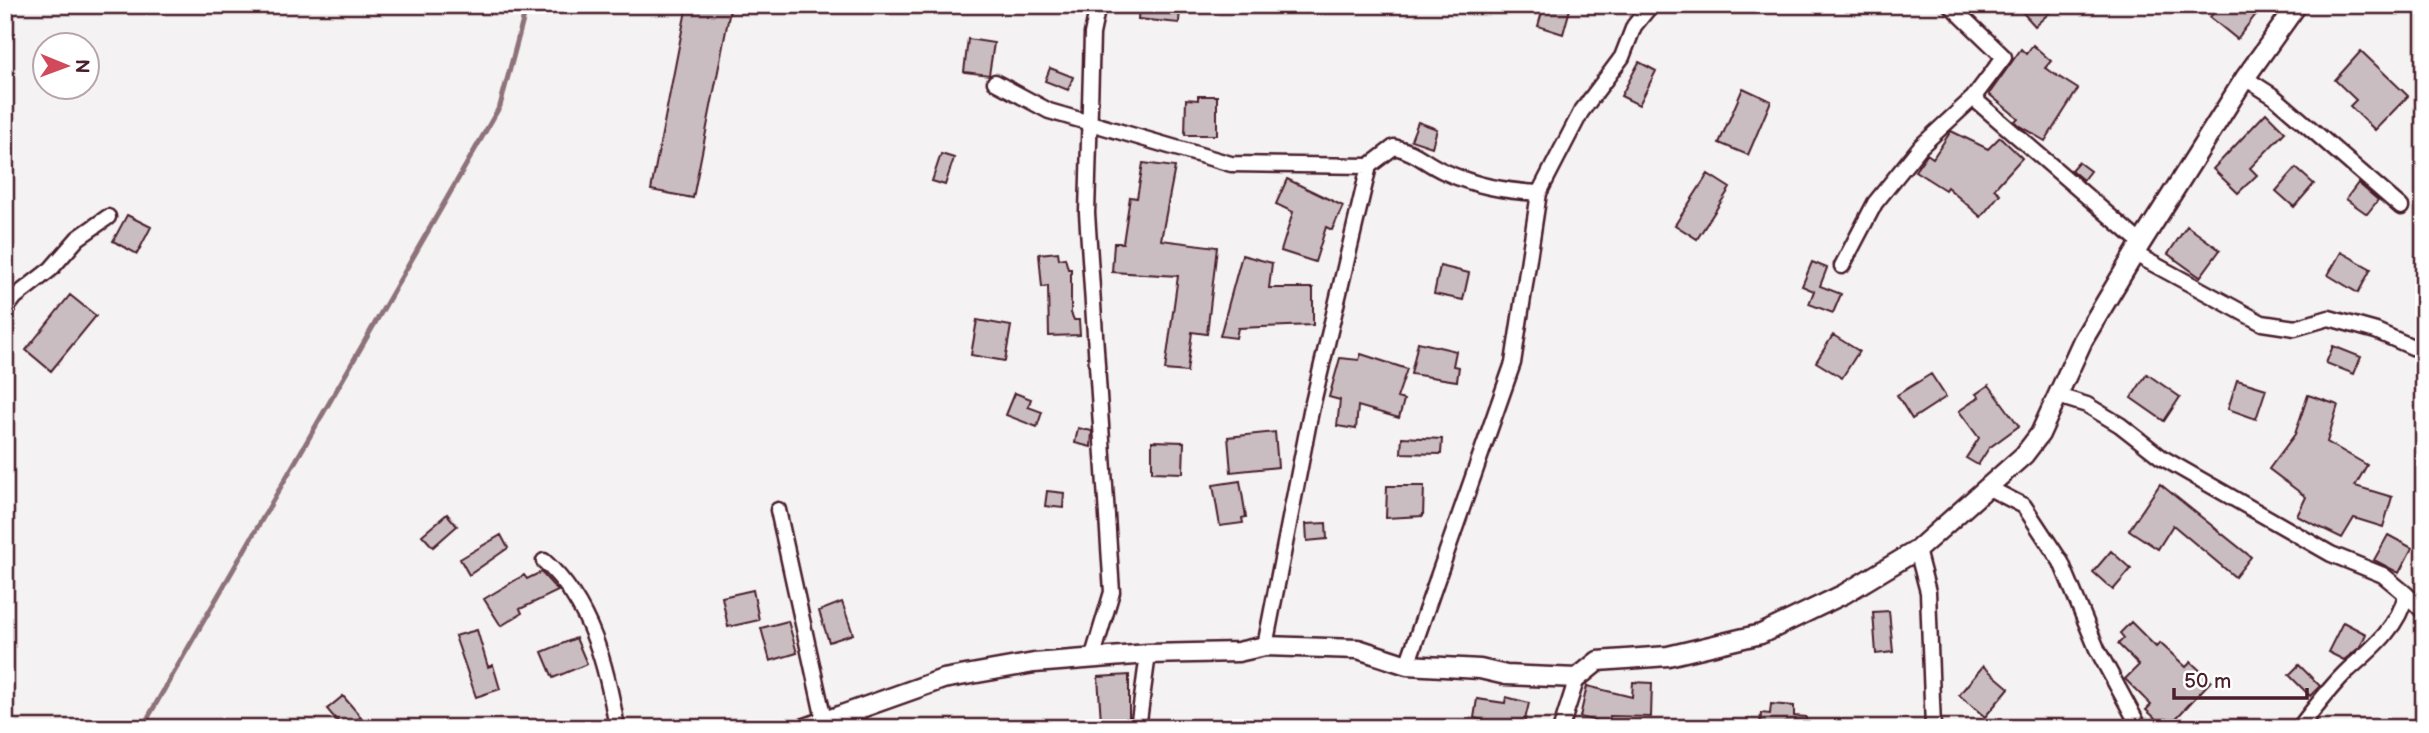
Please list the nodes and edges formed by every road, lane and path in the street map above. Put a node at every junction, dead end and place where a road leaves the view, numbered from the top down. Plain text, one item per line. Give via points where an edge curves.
1 (1098, 5) edge
2 (1651, 5) edge
3 (1950, 5) edge
4 (2297, 5) edge
5 (2245, 78) junction
6 (995, 82) dead end
7 (1973, 98) junction
8 (1090, 122) junction
9 (1369, 166) junction
10 (1539, 193) junction
11 (2401, 207) dead end
12 (108, 217) dead end
13 (2138, 248) junction
14 (1843, 267) dead end
15 (5, 310) edge
16 (2424, 352) edge
17 (2058, 396) junction
18 (1987, 487) junction
19 (778, 510) dead end
20 (1917, 550) junction
21 (544, 561) dead end
22 (2406, 594) junction
23 (2424, 612) edge
24 (1265, 646) junction
25 (1148, 654) junction
26 (1092, 659) junction
27 (1406, 665) junction
28 (1577, 678) junction
29 (858, 708) junction
30 (824, 720) junction
31 (617, 728) edge
32 (804, 728) edge
33 (857, 728) edge
34 (1138, 728) edge
35 (1561, 728) edge
36 (1933, 728) edge
37 (2140, 728) edge
38 (2299, 728) edge

1 - 8 street via 1092,34
2 - 10 street via 1634,26 1622,57 1581,112
3 - 7 street via 2004,57
4 - 5 street
5 - 11 street via 2273,96
5 - 13 street
6 - 8 street via 1049,111
7 - 13 street
7 - 14 street via 1922,146 1875,204
8 - 9 street via 1231,164
8 - 26 street via 1087,213 1112,592
9 - 10 street via 1394,148 1413,151 1441,170 1491,190
9 - 24 street via 1311,411
10 - 27 street via 1513,363
12 - 15 street via 78,238
13 - 16 street via 2262,323 2295,328 2329,318 2376,331
13 - 17 street via 2083,340
17 - 18 street via 2024,455
17 - 22 street via 2087,405 2161,457 2331,554 2383,575
18 - 20 street
18 - 37 street via 2024,506 2061,562 2097,649
19 - 30 street
20 - 28 street via 1844,594 1761,634 1668,656 1598,661
20 - 36 street via 1928,592
21 - 31 street via 565,580 592,631 611,688
22 - 23 street
22 - 38 street via 2402,610 2384,636
24 - 25 street via 1238,652
24 - 27 street via 1358,649
25 - 26 street
25 - 34 street
26 - 29 street via 1034,663 943,680
27 - 28 street
28 - 35 street
29 - 30 street
29 - 33 street
30 - 32 street

